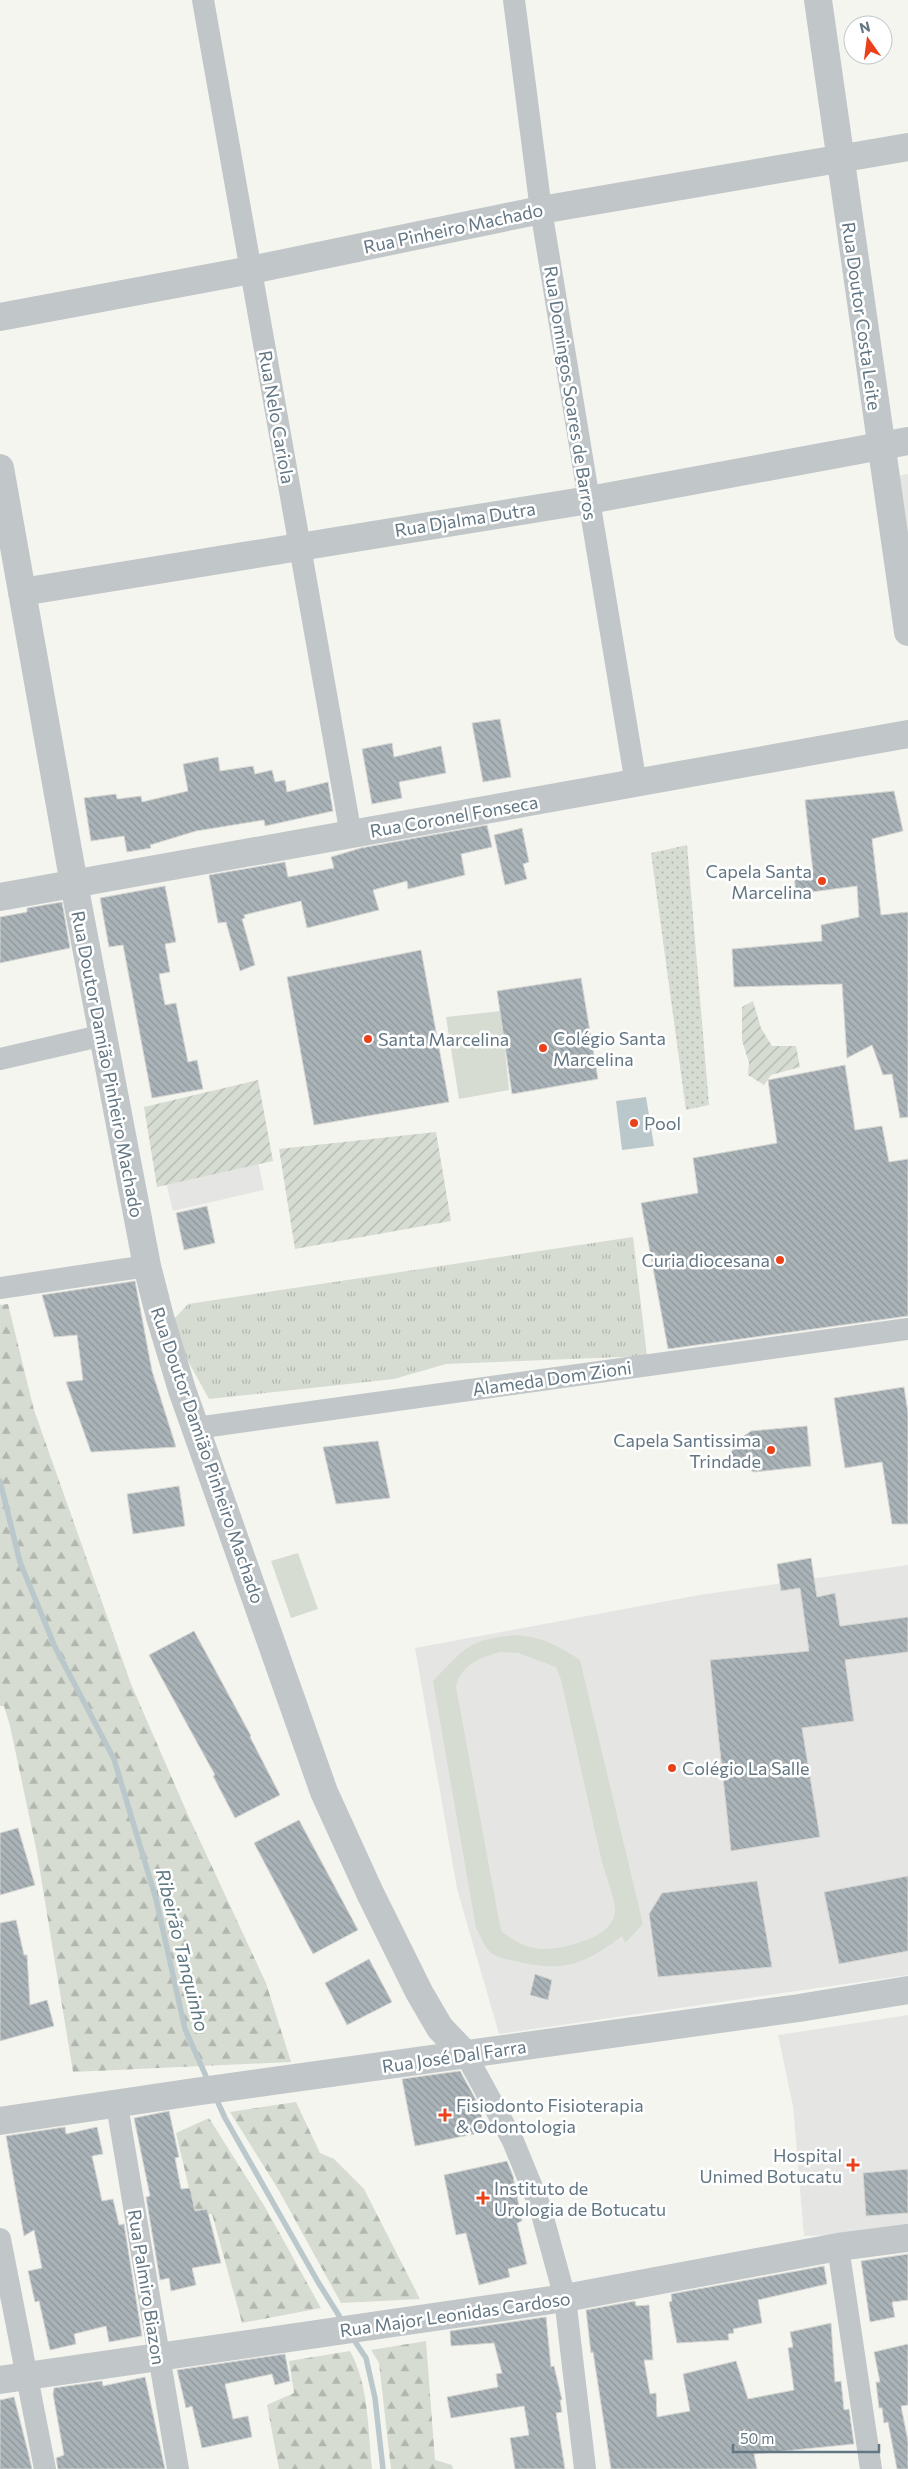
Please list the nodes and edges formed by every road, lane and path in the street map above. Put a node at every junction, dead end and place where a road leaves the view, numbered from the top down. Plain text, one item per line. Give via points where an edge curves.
1 (204, 0) edge
2 (514, 0) edge
3 (818, 0) edge
4 (908, 147) edge
5 (840, 158) junction
6 (541, 210) junction
7 (251, 270) junction
8 (0, 317) edge
9 (908, 441) edge
10 (880, 446) junction
11 (0, 468) edge
12 (589, 500) junction
13 (300, 545) junction
14 (22, 592) junction
15 (908, 632) edge
16 (908, 734) edge
17 (636, 784) junction
18 (351, 835) junction
19 (74, 884) junction
20 (0, 897) edge
21 (104, 1035) junction
22 (0, 1059) edge
23 (147, 1266) junction
24 (0, 1288) edge
25 (908, 1329) edge
26 (196, 1428) junction
27 (908, 1990) edge
28 (466, 2055) junction
29 (117, 2105) junction
30 (0, 2121) edge
31 (908, 2238) edge
32 (0, 2240) edge
33 (838, 2247) junction
34 (565, 2298) junction
35 (158, 2357) junction
36 (13, 2378) edge
37 (45, 2469) edge
38 (178, 2469) edge
39 (585, 2469) edge
40 (870, 2469) edge

1 - 7 street, Rua Nelo Cariola
2 - 6 street, Rua Domingos Soares de Barros
3 - 5 street, Rua Doutor Costa Leite
4 - 5 street, Rua Pinheiro Machado
5 - 6 street, Rua Pinheiro Machado
5 - 10 street, Rua Doutor Costa Leite
6 - 7 street, Rua Pinheiro Machado
6 - 12 street, Rua Domingos Soares de Barros
7 - 8 street, Rua Pinheiro Machado
7 - 13 street, Rua Nelo Cariola
9 - 10 street, Rua Djalma Dutra
10 - 12 street, Rua Djalma Dutra
10 - 15 street, Rua Doutor Costa Leite
11 - 14 street, Rua Doutor Damião Pinheiro Machado
12 - 13 street, Rua Djalma Dutra
12 - 17 street, Rua Domingos Soares de Barros
13 - 14 street, Rua Djalma Dutra
13 - 18 street, Rua Nelo Cariola
14 - 19 street, Rua Doutor Damião Pinheiro Machado
16 - 17 street, Rua Coronel Fonseca
17 - 18 street, Rua Coronel Fonseca
18 - 19 street, Rua Coronel Fonseca
19 - 20 street, Rua Coronel Fonseca
19 - 21 street, Rua Doutor Damião Pinheiro Machado
21 - 22 street
21 - 23 street, Rua Doutor Damião Pinheiro Machado
23 - 24 street
23 - 26 street, Rua Doutor Damião Pinheiro Machado
25 - 26 street, Alameda Dom Zioni
26 - 28 street, Rua Doutor Damião Pinheiro Machado via 324,1792 419,1992 440,2028
27 - 28 street, Rua José Dal Farra
28 - 29 street, Rua José Dal Farra
28 - 34 street, Rua Doutor Damião Pinheiro Machado via 513,2140 540,2207
29 - 30 street, Rua José Dal Farra
29 - 35 street, Rua Palmiro Biazon
31 - 33 street, Rua Major Leonidas Cardoso
32 - 36 street
33 - 34 street, Rua Major Leonidas Cardoso
33 - 40 street
34 - 35 street, Rua Major Leonidas Cardoso
34 - 39 street, Rua Doutor Damião Pinheiro Machado
35 - 36 street, Rua Major Leonidas Cardoso
35 - 38 street, Rua Palmiro Biazon
36 - 37 street

